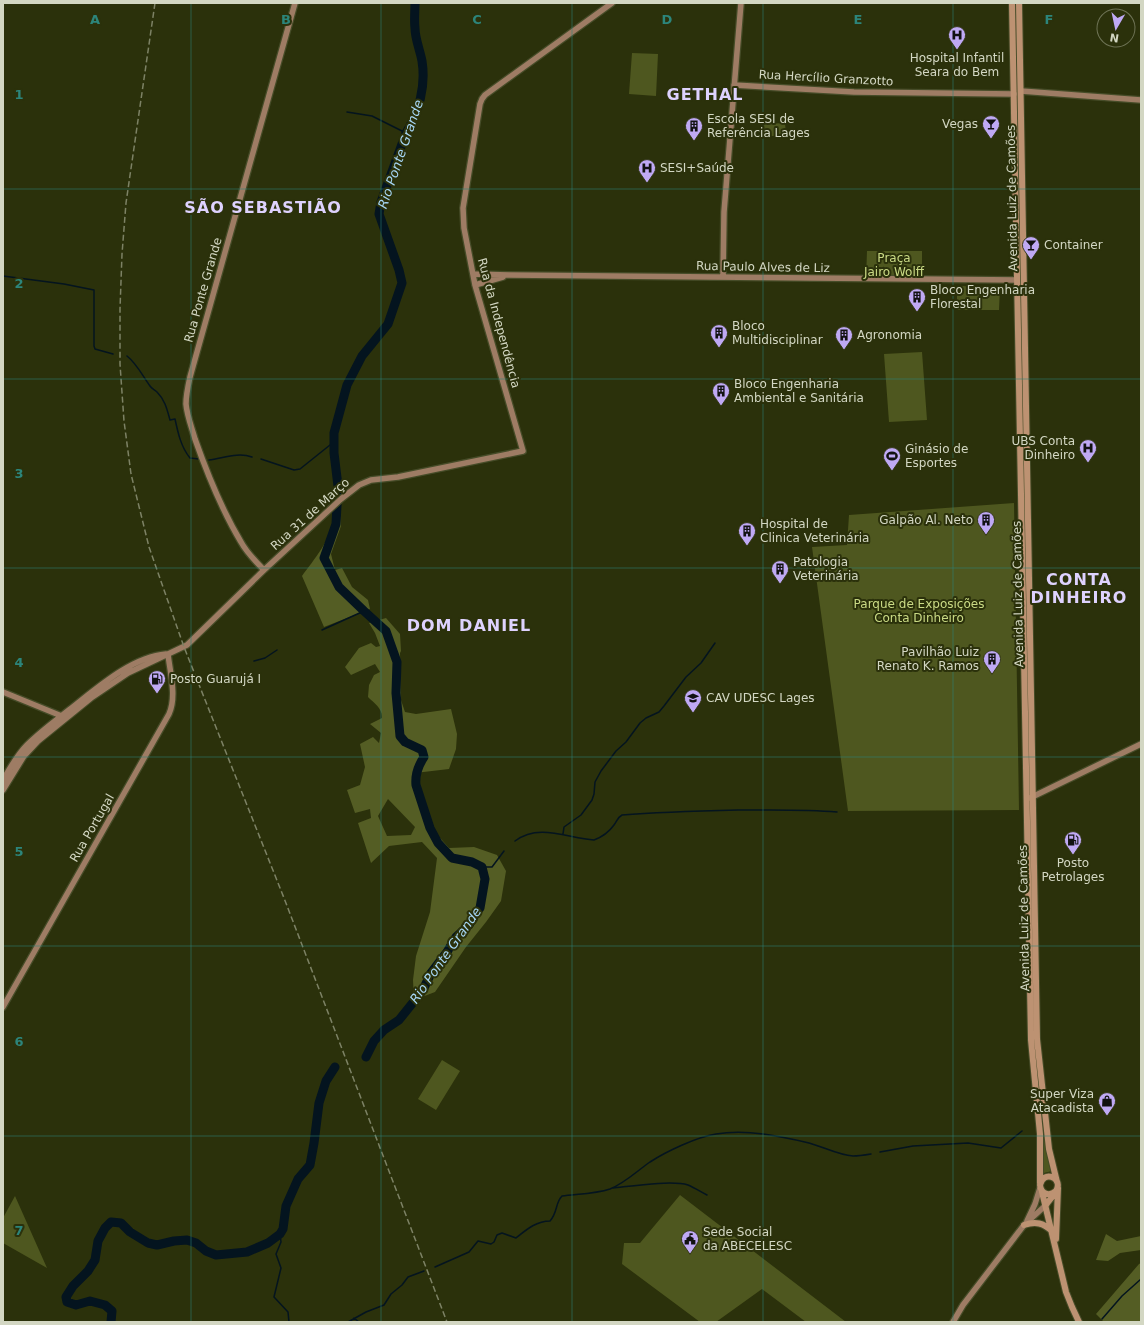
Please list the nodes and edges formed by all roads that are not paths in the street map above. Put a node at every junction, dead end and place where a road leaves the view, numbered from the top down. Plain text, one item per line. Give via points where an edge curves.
1 (295, 3) edge
2 (612, 3) edge
3 (741, 3) edge
4 (1012, 3) edge
5 (1019, 3) edge
6 (1013, 64) junction
7 (1021, 82) junction
8 (734, 85) junction
9 (1021, 91) junction
10 (1014, 94) junction
11 (1141, 100) edge
12 (1014, 132) junction
13 (1024, 248) junction
14 (473, 274) junction
15 (509, 275) junction
16 (723, 277) junction
17 (1017, 280) junction
18 (475, 285) junction
19 (523, 451) joint
20 (1020, 480) junction
21 (1028, 486) junction
22 (1021, 515) junction
23 (1028, 515) junction
24 (264, 570) junction
25 (168, 654) junction
26 (3, 692) edge
27 (64, 717) junction
28 (1141, 744) edge
29 (3, 780) edge
30 (3, 790) edge
31 (1030, 798) junction
32 (3, 1006) edge
33 (1041, 1187) junction
34 (1057, 1187) junction
35 (1046, 1205) junction
36 (1024, 1225) junction
37 (1052, 1231) junction
38 (1056, 1246) junction
39 (953, 1322) edge
40 (1079, 1322) edge

1 - 24 street, Rua Ponte Grande via 186,397 194,435 225,510 241,543
2 - 14 street, Rua da Independência via 482,99 463,213
3 - 8 street
4 - 6 main road, Avenida Luiz de Camões
5 - 7 main road, Avenida Luiz de Camões
6 - 7 main road
6 - 10 main road, Avenida Luiz de Camões
7 - 9 main road, Avenida Luiz de Camões
8 - 10 street, Rua Hercílio Granzotto via 859,92
8 - 16 street via 724,212
9 - 11 street
9 - 12 main road via 1015,101
9 - 13 main road, Avenida Luiz de Camões
10 - 12 main road, Avenida Luiz de Camões
12 - 17 main road, Avenida Luiz de Camões
13 - 17 main road via 1020,250 1021,274
13 - 21 main road, Avenida Luiz de Camões
14 - 15 street, Rua Paulo Alves de Liz
14 - 18 street, Rua da Independência
15 - 16 street, Rua Paulo Alves de Liz
15 - 18 street, Rua Paulo Alves de Liz
16 - 17 street, Rua Paulo Alves de Liz
17 - 20 main road, Avenida Luiz de Camões
18 - 19 street, Rua da Independência
19 - 24 street, Rua 31 de Março via 365,482 340,500
20 - 21 main road via 1023,485
20 - 22 main road, Avenida Luiz de Camões
21 - 23 main road, Avenida Luiz de Camões
22 - 23 main road
22 - 31 main road, Avenida Luiz de Camões
23 - 31 main road, Avenida Luiz de Camões
24 - 25 street, Rua 31 de Março via 194,640
25 - 27 street, Rua 31 de Março via 155,656 127,668 104,683
25 - 32 street, Rua Portugal via 172,708
26 - 27 street
27 - 29 street, Rua 31 de Março via 23,749
27 - 30 street, Rua 31 de Março via 29,751
28 - 31 street
31 - 33 main road, Avenida Luiz de Camões via 1031,1040 1040,1134
31 - 34 main road, Avenida Luiz de Camões via 1037,1039 1049,1149
33 - 34 main road via 1048,1194 1054,1193
33 - 34 main road via 1043,1178 1048,1176 1054,1178
33 - 35 main road, Avenida Luiz de Camões
33 - 36 street
34 - 35 main road
34 - 38 main road, Avenida Luiz de Camões
35 - 36 street
35 - 37 main road, Avenida Luiz de Camões
36 - 37 main road via 1037,1222
36 - 39 street
37 - 38 main road, Avenida Luiz de Camões
38 - 40 main road via 1066,1292

